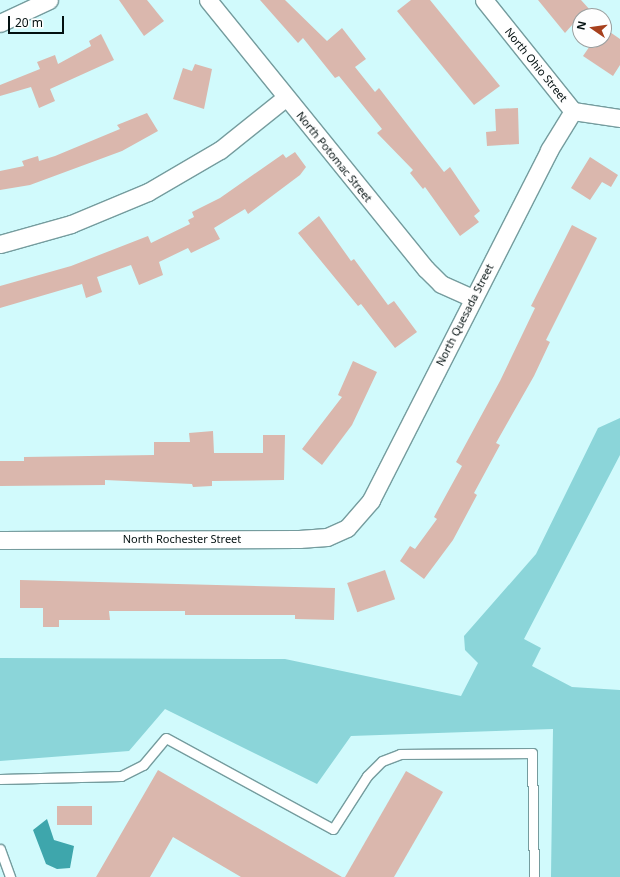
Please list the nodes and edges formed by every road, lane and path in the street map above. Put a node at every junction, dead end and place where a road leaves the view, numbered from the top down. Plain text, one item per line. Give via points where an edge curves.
1 (49, 0) edge
2 (208, 0) edge
3 (484, 0) edge
4 (0, 23) edge
5 (285, 98) junction
6 (573, 111) junction
7 (620, 118) edge
8 (0, 244) edge
9 (473, 298) junction
10 (358, 519) joint
11 (0, 540) edge
12 (0, 779) edge
13 (0, 849) edge
14 (10, 877) edge
15 (534, 877) edge

1 - 4 street
2 - 5 street, North Potomac Street
3 - 6 street, North Ohio Street
5 - 8 street via 220,150 148,192 72,224
5 - 9 street, North Potomac Street via 426,269 441,284
6 - 7 street, North Ohio Street
6 - 9 street, North Quesada Street via 549,150
9 - 10 street, North Quesada Street via 371,500
10 - 11 street, North Rochester Street via 335,535 300,539
12 - 15 lane via 120,776 143,765 166,738 333,829 367,776 382,761 400,754 532,753
13 - 14 lane

